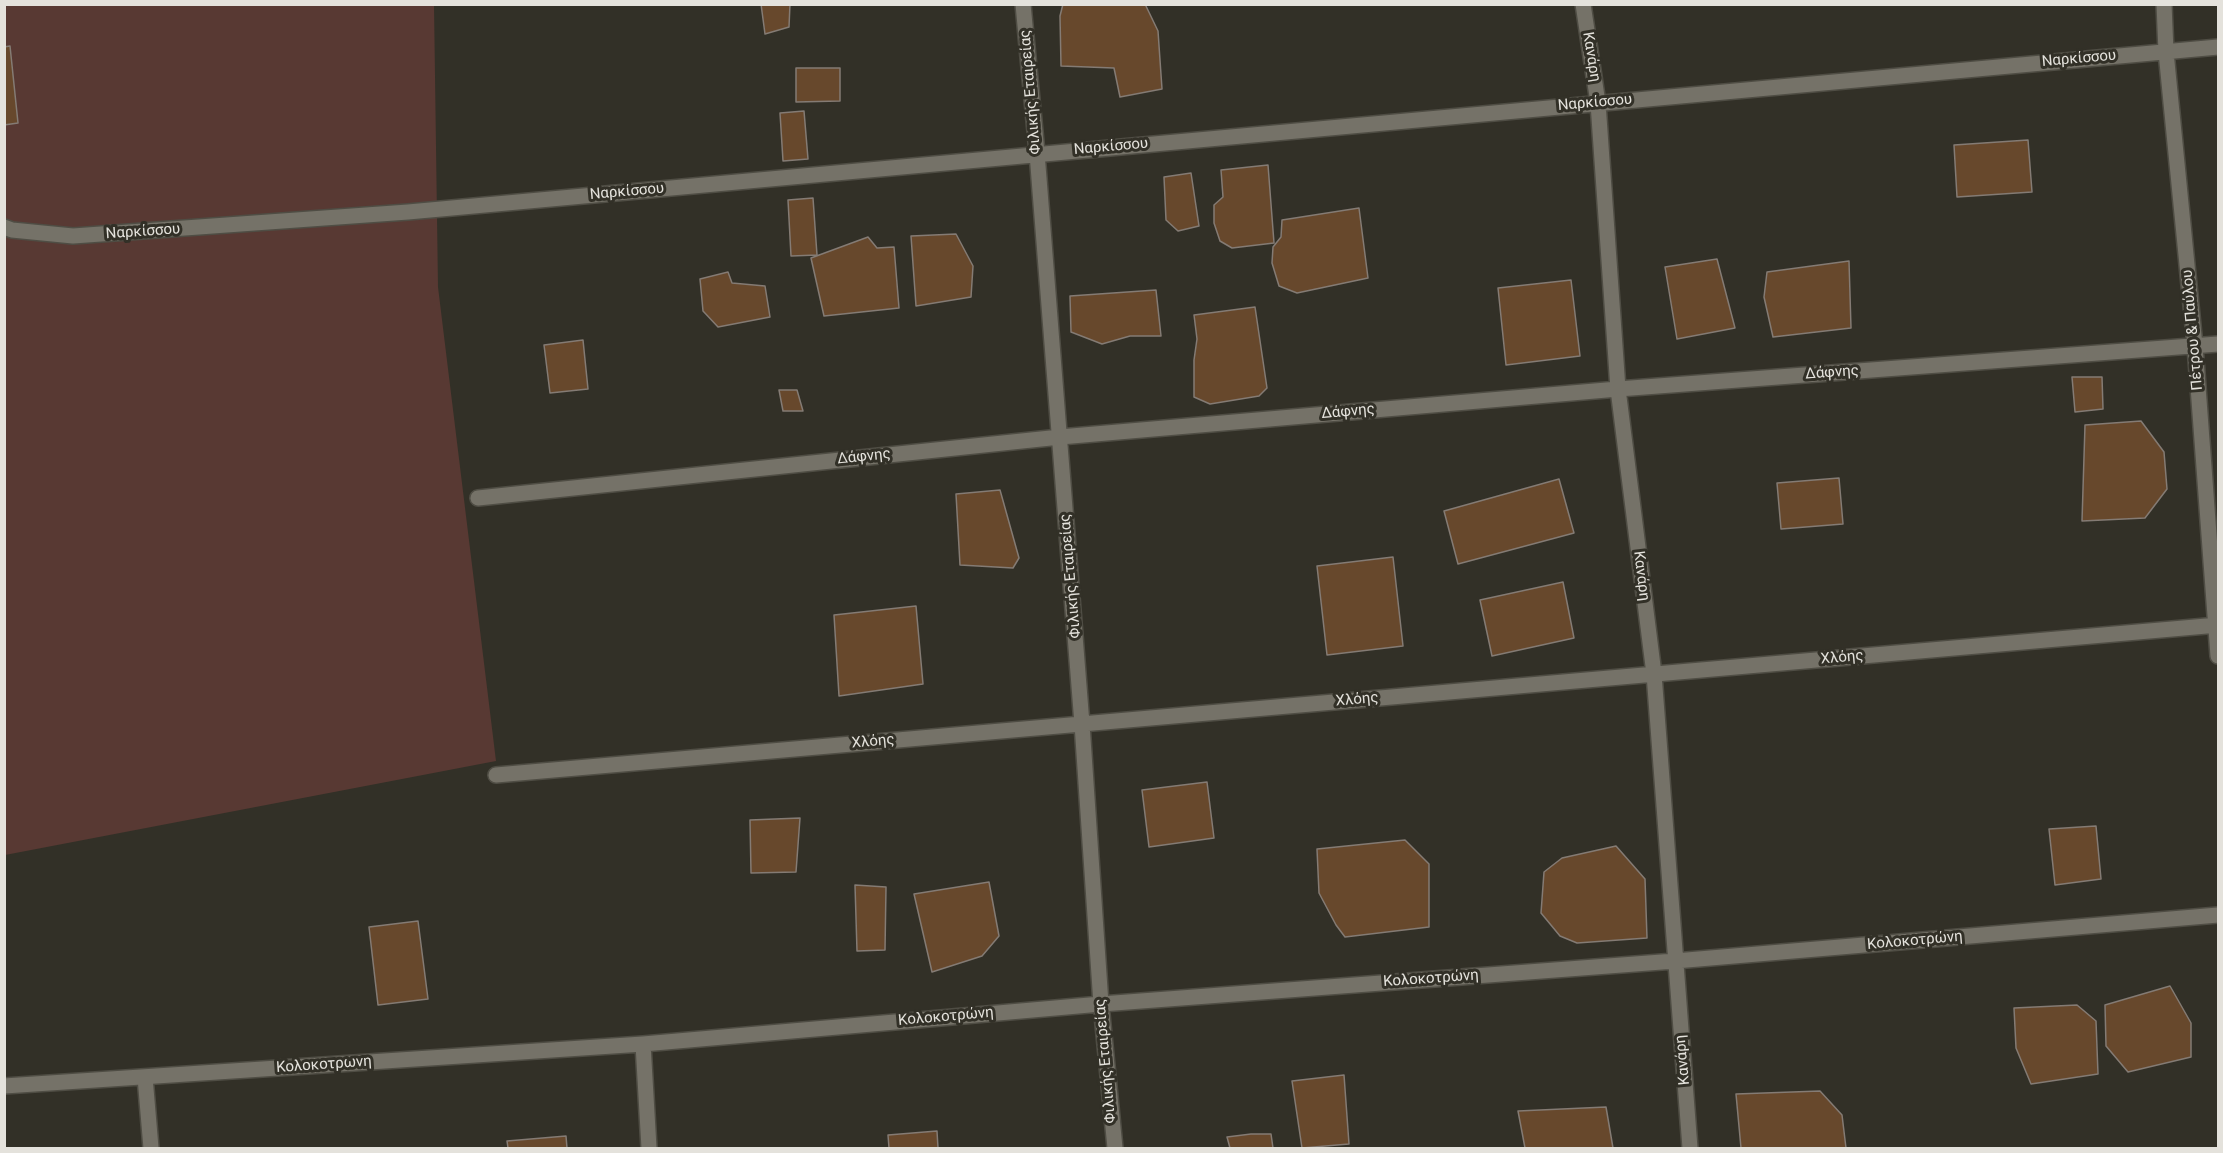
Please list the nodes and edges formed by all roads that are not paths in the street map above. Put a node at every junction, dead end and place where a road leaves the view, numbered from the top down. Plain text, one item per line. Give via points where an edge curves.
1 (1023, 4) edge
2 (1583, 4) edge
3 (2164, 4) edge
4 (2218, 47) edge
5 (2166, 52) junction
6 (1598, 103) junction
7 (1037, 153) junction
8 (4, 227) edge
9 (2218, 344) edge
10 (2195, 346) junction
11 (1618, 389) junction
12 (1060, 437) junction
13 (478, 498) dead end
14 (2217, 625) edge
15 (2218, 656) edge
16 (1654, 674) junction
17 (1082, 724) junction
18 (496, 775) dead end
19 (2218, 915) edge
20 (1675, 961) junction
21 (1101, 1004) junction
22 (643, 1044) junction
23 (145, 1077) junction
24 (4, 1086) edge
25 (151, 1149) edge
26 (649, 1149) edge
27 (1115, 1149) edge
28 (1690, 1149) edge

1 - 7 street, Φιλικής Εταιρείας
2 - 6 street, Κανάρη
3 - 5 street, Πέτρου & Παύλου
4 - 5 street, Ναρκίσσου
5 - 6 street, Ναρκίσσου
5 - 10 street, Πέτρου & Παύλου
6 - 7 street, Ναρκίσσου
6 - 11 street, Κανάρη
7 - 8 street, Ναρκίσσου via 408,212 135,233 74,236
7 - 12 street, Φιλικής Εταιρείας
9 - 10 street, Δάφνης
10 - 11 street, Δάφνης
10 - 14 street, Πέτρου & Παύλου
11 - 12 street, Δάφνης
11 - 16 street, Κανάρη
12 - 13 street, Δάφνης
12 - 17 street, Φιλικής Εταιρείας
14 - 15 street, Πέτρου & Παύλου
14 - 16 street, Χλόης
16 - 17 street, Χλόης
16 - 20 street, Κανάρη
17 - 18 street, Χλόης
17 - 21 street, Φιλικής Εταιρείας
19 - 20 street, Κολοκοτρώνη
20 - 21 street, Κολοκοτρώνη
20 - 28 street, Κανάρη
21 - 22 street, Κολοκοτρώνη
21 - 27 street, Φιλικής Εταιρείας
22 - 23 street, Κολοκοτρωνη
22 - 26 street
23 - 24 street, Κολοκοτρωνη
23 - 25 street

